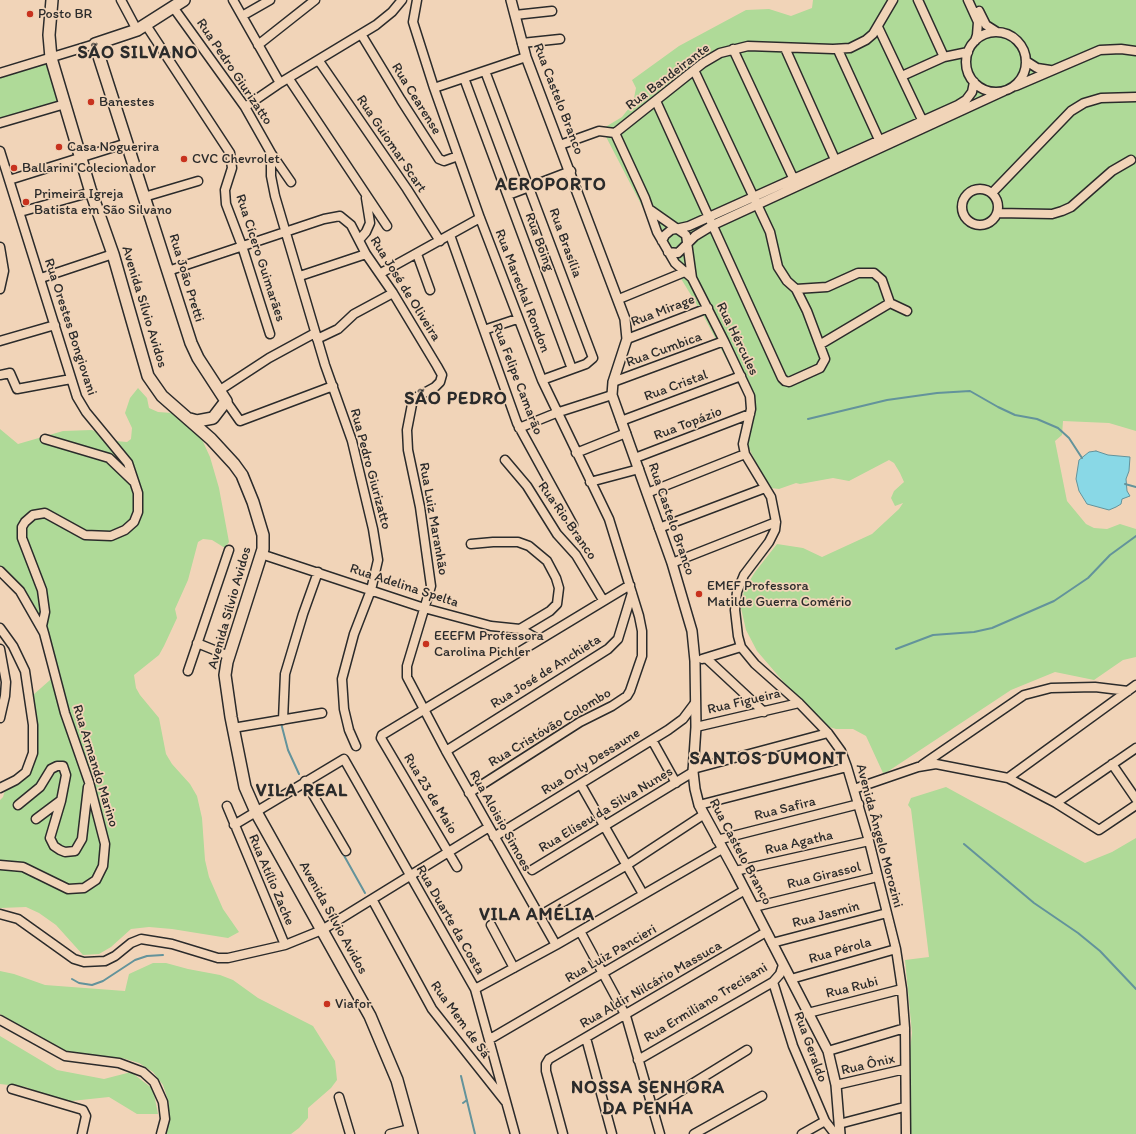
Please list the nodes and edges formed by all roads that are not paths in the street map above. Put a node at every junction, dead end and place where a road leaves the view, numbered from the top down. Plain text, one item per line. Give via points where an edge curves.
1 (52, 0) edge
2 (121, 0) edge
3 (184, 0) edge
4 (233, 0) edge
5 (270, 0) edge
6 (315, 0) edge
7 (402, 0) edge
8 (417, 0) edge
9 (511, 0) edge
10 (893, 0) edge
11 (918, 0) edge
12 (968, 0) edge
13 (973, 0) edge
14 (173, 6) junction
15 (552, 11) dead end
16 (515, 15) junction
17 (242, 16) junction
18 (141, 27) junction
19 (878, 27) junction
20 (997, 32) junction
21 (361, 34) junction
22 (560, 39) dead end
23 (975, 41) junction
24 (522, 43) junction
25 (95, 44) junction
26 (258, 45) junction
27 (785, 48) junction
28 (733, 49) junction
29 (838, 50) junction
30 (1136, 51) edge
31 (968, 52) junction
32 (526, 57) junction
33 (944, 57) junction
34 (50, 58) junction
35 (319, 61) junction
36 (1026, 61) junction
37 (694, 70) junction
38 (1051, 70) junction
39 (485, 71) junction
40 (0, 73) edge
41 (902, 76) junction
42 (464, 78) junction
43 (289, 79) junction
44 (974, 82) junction
45 (280, 83) junction
46 (434, 88) junction
47 (1007, 90) junction
48 (1136, 97) edge
49 (656, 101) junction
50 (65, 104) junction
51 (245, 107) junction
52 (0, 124) edge
53 (924, 124) junction
54 (616, 133) junction
55 (127, 144) junction
56 (880, 144) junction
57 (560, 145) junction
58 (0, 151) edge
59 (271, 153) junction
60 (458, 156) junction
61 (82, 158) junction
62 (1130, 160) dead end
63 (837, 163) junction
64 (570, 171) junction
65 (9, 180) junction
66 (198, 181) dead end
67 (291, 182) dead end
68 (795, 182) junction
69 (530, 186) junction
70 (92, 192) junction
71 (992, 193) junction
72 (365, 195) junction
73 (508, 195) junction
74 (144, 197) junction
75 (754, 200) junction
76 (649, 209) junction
77 (20, 212) junction
78 (998, 213) junction
79 (480, 218) junction
80 (711, 221) junction
81 (387, 226) dead end
82 (679, 229) junction
83 (287, 231) junction
84 (450, 235) junction
85 (359, 240) junction
86 (440, 241) junction
87 (662, 241) junction
88 (688, 243) junction
89 (242, 246) junction
90 (0, 247) edge
91 (668, 252) junction
92 (113, 254) junction
93 (366, 254) junction
94 (417, 254) junction
95 (168, 271) junction
96 (381, 273) junction
97 (689, 274) junction
98 (300, 276) junction
99 (41, 278) junction
100 (0, 289) edge
101 (430, 290) dead end
102 (796, 290) junction
103 (393, 293) junction
104 (619, 299) junction
105 (890, 303) junction
106 (708, 308) junction
107 (907, 311) dead end
108 (517, 319) junction
109 (55, 325) junction
110 (484, 330) junction
111 (270, 334) dead end
112 (316, 336) junction
113 (627, 339) junction
114 (0, 341) edge
115 (724, 341) junction
116 (821, 344) junction
117 (572, 369) junction
118 (0, 375) edge
119 (741, 376) junction
120 (71, 379) junction
121 (542, 380) junction
122 (613, 382) junction
123 (332, 386) junction
124 (220, 390) junction
125 (612, 395) junction
126 (413, 399) joint
127 (226, 401) junction
128 (556, 412) junction
129 (750, 414) junction
130 (213, 418) junction
131 (190, 420) junction
132 (621, 421) junction
133 (519, 428) junction
134 (626, 433) junction
135 (45, 439) dead end
136 (211, 439) junction
137 (576, 453) junction
138 (745, 454) junction
139 (635, 458) junction
140 (505, 460) dead end
141 (639, 469) junction
142 (590, 482) junction
143 (136, 484) junction
144 (765, 488) junction
145 (647, 493) junction
146 (776, 522) junction
147 (574, 525) dead end
148 (659, 528) junction
149 (471, 544) dead end
150 (229, 550) dead end
151 (261, 554) junction
152 (672, 563) junction
153 (0, 571) edge
154 (318, 572) junction
155 (630, 585) junction
156 (371, 590) junction
157 (632, 593) junction
158 (603, 600) junction
159 (424, 608) junction
160 (0, 628) edge
161 (520, 629) junction
162 (44, 633) junction
163 (538, 639) junction
164 (197, 642) junction
165 (741, 647) junction
166 (0, 649) edge
167 (229, 656) junction
168 (706, 658) junction
169 (695, 661) junction
170 (188, 671) dead end
171 (1136, 685) edge
172 (1128, 691) junction
173 (695, 703) junction
174 (799, 703) junction
175 (423, 710) junction
176 (764, 712) junction
177 (322, 713) dead end
178 (0, 718) edge
179 (283, 720) junction
180 (696, 727) junction
181 (233, 728) junction
182 (828, 733) junction
183 (652, 740) junction
184 (356, 746) dead end
185 (1136, 748) edge
186 (446, 751) junction
187 (344, 759) joint
188 (1112, 764) junction
189 (847, 767) junction
190 (918, 767) junction
191 (693, 770) junction
192 (1008, 778) junction
193 (305, 781) junction
194 (89, 782) junction
195 (676, 783) junction
196 (581, 785) junction
197 (0, 788) edge
198 (854, 789) junction
199 (469, 792) junction
200 (1136, 799) edge
201 (61, 801) junction
202 (1056, 803) junction
203 (859, 804) junction
204 (698, 805) junction
205 (1136, 805) edge
206 (18, 806) dead end
207 (227, 806) dead end
208 (256, 812) junction
209 (703, 816) junction
210 (36, 819) dead end
211 (234, 825) junction
212 (604, 826) junction
213 (489, 827) junction
214 (494, 836) junction
215 (717, 840) junction
216 (869, 841) junction
217 (722, 849) junction
218 (346, 851) dead end
219 (449, 851) junction
220 (0, 865) edge
221 (627, 865) junction
222 (457, 867) dead end
223 (532, 870) dead end
224 (735, 871) junction
225 (409, 875) junction
226 (877, 876) junction
227 (744, 890) junction
228 (643, 894) junction
229 (372, 899) junction
230 (754, 907) junction
231 (886, 913) junction
232 (0, 914) edge
233 (539, 916) junction
234 (491, 925) dead end
235 (322, 930) junction
236 (580, 931) junction
237 (766, 932) junction
238 (772, 943) junction
239 (285, 945) junction
240 (556, 945) junction
241 (896, 949) junction
242 (783, 965) junction
243 (514, 968) junction
244 (604, 973) junction
245 (791, 979) junction
246 (773, 982) junction
247 (475, 989) junction
248 (902, 989) junction
249 (808, 1013) junction
250 (626, 1016) junction
251 (0, 1020) edge
252 (905, 1028) junction
253 (586, 1038) junction
254 (490, 1039) junction
255 (747, 1050) dead end
256 (828, 1051) junction
257 (638, 1060) junction
258 (905, 1069) junction
259 (836, 1085) junction
260 (12, 1089) dead end
261 (762, 1096) dead end
262 (339, 1097) dead end
263 (508, 1105) junction
264 (904, 1107) junction
265 (653, 1108) junction
266 (826, 1121) junction
267 (839, 1124) junction
268 (411, 1132) edge
269 (82, 1134) edge
270 (161, 1134) edge
271 (350, 1134) edge
272 (390, 1134) edge
273 (515, 1134) edge
274 (563, 1134) edge
275 (612, 1134) edge
276 (660, 1134) edge
277 (694, 1134) edge
278 (802, 1134) edge
279 (835, 1134) edge
280 (840, 1134) edge
281 (906, 1134) edge

1 - 34 main road, Avenida Sílvio Avidos
2 - 18 street, Rua Cícero Guimarães
3 - 14 main road
4 - 17 street
5 - 17 street
6 - 26 street
7 - 21 street via 381,21
8 - 46 street, Rua Marechal Rondon via 413,22
9 - 16 street, Rua Castelo Branco
10 - 19 street, Rua Bandeirante
11 - 33 street
12 - 23 street via 978,22 978,35
13 - 20 street via 982,20
14 - 18 main road
14 - 51 street, Rua Pedro Giurizatto
15 - 16 street
16 - 24 street, Rua Castelo Branco
17 - 26 street
18 - 25 main road
18 - 89 street, Rua Cícero Guimarães via 230,153 232,168 225,190 226,204
19 - 29 street, Rua Bandeirante via 858,45
19 - 41 street
20 - 23 street via 985,34
20 - 36 street via 1017,41
21 - 35 street
21 - 60 street, Rua Cearense via 439,159 444,161
22 - 24 street
23 - 31 street
24 - 32 street, Rua Castelo Branco
25 - 34 street
25 - 55 main road, Rua João Pretti
26 - 45 street
27 - 28 street, Rua Bandeirante via 748,46
27 - 29 street, Rua Bandeirante
27 - 63 street
28 - 37 street, Rua Bandeirante via 712,57
28 - 68 street
29 - 56 street
30 - 38 street via 1100,50
31 - 33 street
31 - 44 street via 967,68
32 - 39 street
32 - 57 street, Rua Castelo Branco
33 - 41 street
34 - 40 street
34 - 50 main road, Avenida Sílvio Avidos
35 - 43 street
35 - 86 street, Rua Guiomar Scart
36 - 38 street via 1037,68
36 - 47 street via 1022,76
37 - 49 street, Rua Bandeirante
37 - 75 street
38 - 47 street
39 - 42 street
39 - 69 street, Rua Brasília
41 - 53 street
42 - 46 street
42 - 73 street, Rua Boing
43 - 45 street
43 - 72 street
44 - 47 street via 988,91
44 - 53 street via 972,92 966,100
45 - 51 street
46 - 60 street, Rua Marechal Rondon
47 - 53 street
48 - 71 street via 1101,98 1084,103 1071,112
49 - 54 street, Rua Bandeirante
49 - 80 street
50 - 52 street
50 - 61 main road, Avenida Sílvio Avidos
51 - 59 street, Rua Pedro Giurizatto
53 - 56 street
54 - 57 street via 599,132
54 - 76 street, Rua Hércules
55 - 61 street
55 - 74 main road, Rua João Pretti
56 - 63 street
57 - 64 street, Rua Castelo Branco
58 - 65 street, Rua Orestes Bongiovani
59 - 67 street, Rua Pedro Giurizatto
59 - 83 street, Rua Pedro Giurizatto via 271,176
60 - 79 street, Rua Marechal Rondon
61 - 65 street
61 - 70 main road, Avenida Sílvio Avidos
62 - 78 street via 1112,171 1071,207 1062,211 1052,214
63 - 68 street
64 - 69 street
64 - 104 street, Rua Castelo Branco
65 - 77 street, Rua Orestes Bongiovani
66 - 74 street
68 - 75 street
69 - 73 street
69 - 117 street, Rua Brasília via 594,358
70 - 77 street
70 - 92 main road, Avenida Sílvio Avidos
71 - 78 street via 998,204
71 - 78 street via 981,189 970,192 963,201 963,213 970,223 982,226 993,221
72 - 81 street
72 - 85 street via 370,223
73 - 117 street, Rua Boing
74 - 95 main road, Rua João Pretti
75 - 80 street
75 - 102 street via 770,232 778,267
76 - 82 street, Rua Hércules
76 - 87 street, Rua Hércules
77 - 99 street, Rua Orestes Bongiovani
79 - 84 street
79 - 108 street, Rua Marechal Rondon
80 - 82 street
80 - 88 street
80 - 116 street via 783,380 789,382 820,368 825,361
82 - 87 street via 667,233
82 - 88 street, Rua Hércules via 686,235
83 - 85 street, Rua José de Oliveira via 337,216 344,218 351,225
83 - 89 street
83 - 98 street, Rua Pedro Giurizatto
84 - 86 street
84 - 110 street, Rua Felipe Camarão
85 - 93 street, Rua José de Oliveira
86 - 94 street
87 - 91 street, Rua Hércules
88 - 91 street via 678,253
88 - 97 street, Rua Hércules
89 - 95 street
89 - 111 street, Rua Cícero Guimarães
90 - 100 street via 4,271
91 - 97 street, Rua Hércules via 675,264
92 - 99 street
92 - 131 main road, Avenida Sílvio Avidos via 148,376 162,396
93 - 96 street, Rua José de Oliveira
93 - 98 street
94 - 96 street
94 - 101 street
95 - 124 main road, Rua João Pretti via 194,352
96 - 103 street, Rua José de Oliveira
97 - 104 street
97 - 106 street, Rua Hércules
98 - 112 street, Rua Pedro Giurizatto
99 - 109 street, Rua Orestes Bongiovani
102 - 105 street via 827,287 858,273 869,272 878,275 882,280
102 - 116 street
103 - 112 street via 354,314 338,329
103 - 126 street, Rua José de Oliveira via 442,375 435,387
104 - 113 street, Rua Castelo Branco
105 - 107 street
105 - 116 street
106 - 113 street, Rua Mirage
106 - 115 street, Rua Hércules
108 - 110 street
108 - 121 street, Rua Marechal Rondon
109 - 114 street
109 - 120 street, Rua Orestes Bongiovani
110 - 133 street, Rua Felipe Camarão
112 - 123 street, Rua Pedro Giurizatto
112 - 124 street via 269,358
113 - 122 street, Rua Castelo Branco
115 - 119 street, Rua Hércules
115 - 122 street, Rua Cumbica
117 - 121 street
118 - 120 street via 10,373 15,388 20,389
119 - 129 street, Rua Hércules via 750,396
119 - 132 street, Rua Cristal
120 - 143 street, Rua Orestes Bongiovani via 81,405 128,463
121 - 128 street, Rua Marechal Rondon
122 - 125 street, Rua Castelo Branco
123 - 127 street via 240,421
123 - 156 street, Rua Pedro Giurizatto via 352,441 373,529 378,560
124 - 127 main road, Rua João Pretti
125 - 128 street
125 - 132 street, Rua Castelo Branco
126 - 159 street, Rua Luiz Maranhão via 408,450 431,581 430,593
127 - 130 main road
128 - 133 street
128 - 137 street, Rua Marechal Rondon
129 - 138 street, Avenida Ângelo Morozini via 744,434
129 - 139 street, Rua Topázio
130 - 131 main road
130 - 136 main road
131 - 136 main road, Avenida Sílvio Avidos
132 - 134 street, Rua Castelo Branco
133 - 147 street, Rua Felipe Camarão
134 - 137 street
134 - 139 street, Rua Castelo Branco
135 - 143 street via 109,458
136 - 151 main road, Avenida Sílvio Avidos via 242,475 263,535
137 - 142 street, Rua Marechal Rondon
138 - 144 street, Avenida Ângelo Morozini
138 - 145 street
139 - 141 street, Rua Castelo Branco
140 - 158 street, Rua Rio Branco via 527,486 557,534 576,555
141 - 142 street
141 - 145 street, Rua Castelo Branco
142 - 155 street, Rua Marechal Rondon via 609,519
143 - 162 street, Rua Orestes Bongiovani via 136,517 129,527 118,534 104,537 85,535 45,513 33,515 25,522 22,527 22,538 42,590
144 - 146 street, Avenida Ângelo Morozini via 774,506
144 - 148 street
145 - 148 street, Rua Castelo Branco
146 - 152 street
146 - 165 street, Avenida Ângelo Morozini via 769,542 744,575 737,592 735,621
148 - 152 street, Rua Castelo Branco
149 - 161 street via 518,542 533,549 547,562 559,588 556,604 550,611
150 - 164 street
151 - 154 street, Rua Adelina Spelta
151 - 167 main road, Avenida Sílvio Avidos
152 - 169 street, Rua Castelo Branco via 692,631
153 - 162 street, Rua Armando Marino via 20,591
154 - 156 street, Rua Adelina Spelta
154 - 179 street via 286,674
155 - 157 street, Rua Cristóvão Colombo
155 - 158 street
156 - 159 street, Rua Adelina Spelta
156 - 184 street, Rua Pedro Giurizatto via 354,634 342,679 344,709
157 - 186 street, Rua José de Anchieta via 618,638 605,652
157 - 199 street, Rua Cristóvão Colombo via 642,631 642,656 627,696 580,722
158 - 163 street
159 - 161 street, Rua Adelina Spelta via 491,626
159 - 175 street, Rua Luiz Maranhão via 406,672
160 - 197 street via 25,671 33,731 33,753 26,772
161 - 163 street, Rua Adelina Spelta
162 - 194 street, Rua Armando Marino via 65,713
163 - 175 street
164 - 167 street
164 - 170 street
165 - 168 street
165 - 174 street, Avenida Ângelo Morozini via 762,672
166 - 178 street via 6,682
167 - 181 main road, Avenida Sílvio Avidos via 225,682
168 - 169 street
168 - 176 street
169 - 173 street, Rua Castelo Branco
171 - 172 street
172 - 190 street via 1095,687 1052,688 1024,695
172 - 192 street
173 - 180 street, Rua Castelo Branco
173 - 183 street, Rua Orly Dessaune via 683,719
174 - 176 street, Rua Figueira
174 - 182 street, Avenida Ângelo Morozini
175 - 186 street, Rua Aloisio Simoes
175 - 219 street, Rua 23 de Maio via 381,738
176 - 180 street, Rua Figueira
177 - 179 street
179 - 181 street
180 - 191 street, Rua Castelo Branco
181 - 208 main road, Avenida Sílvio Avidos via 245,787
182 - 189 street, Avenida Ângelo Morozini via 841,751
182 - 191 street, Rua Eliseu da Silva Nunes
183 - 195 street
183 - 196 street, Rua Orly Dessaune
185 - 188 street
186 - 199 street, Rua Aloisio Simoes
187 - 193 street, Rua Atílio Zache
187 - 225 street, Rua Duarte da Costa
188 - 200 street
188 - 202 street
189 - 198 street, Avenida Ângelo Morozini
189 - 204 street
190 - 192 street via 936,764
190 - 198 street
191 - 195 street, Rua Eliseu da Silva Nunes
191 - 204 street, Rua Castelo Branco
192 - 202 street
193 - 208 street, Rua Atílio Zache
193 - 218 street
194 - 201 street via 82,839 76,851 60,850 51,841 51,831
194 - 220 street, Rua Armando Marino via 104,844 104,866 96,880 84,888 68,889 23,867
195 - 212 street, Rua Eliseu da Silva Nunes
196 - 212 street
196 - 214 street, Rua Orly Dessaune
198 - 203 street, Avenida Ângelo Morozini
199 - 213 street, Rua Aloisio Simoes
201 - 206 street via 66,775 60,766 51,769 40,787
201 - 210 street
202 - 205 street via 1098,830
203 - 215 street, Rua Safira
203 - 216 street, Avenida Ângelo Morozini
204 - 209 street, Rua Castelo Branco
207 - 211 street, Rua Atílio Zache
208 - 211 street, Rua Atílio Zache
208 - 235 main road, Avenida Sílvio Avidos
209 - 215 street, Rua Castelo Branco
209 - 221 street
211 - 239 street, Rua Atílio Zache
212 - 221 street
212 - 223 street, Rua Eliseu da Silva Nunes
213 - 214 street, Rua Aloisio Simoes
213 - 219 street
214 - 233 street, Rua Aloisio Simoes
215 - 217 street, Rua Castelo Branco
216 - 224 street, Rua Agatha
216 - 226 street, Avenida Ângelo Morozini
217 - 224 street, Rua Castelo Branco
217 - 228 street
219 - 222 street, Rua 23 de Maio
219 - 225 street
221 - 228 street
221 - 233 street
224 - 227 street, Rua Castelo Branco
225 - 229 street
225 - 247 street, Rua Duarte da Costa
226 - 230 street, Rua Girassol
226 - 231 street, Avenida Ângelo Morozini
227 - 230 street, Rua Castelo Branco
227 - 244 street, Rua Luiz Pancieri
228 - 236 street
229 - 235 street
229 - 263 street, Rua Mem de Sá via 432,1008
230 - 237 street, Rua Castelo Branco
231 - 238 street, Rua Jasmin
231 - 241 street, Avenida Ângelo Morozini
232 - 239 street via 18,919 74,959 91,963 111,958 131,942 141,939 172,944 223,959
233 - 240 street, Rua Aloisio Simoes
234 - 243 street
235 - 239 street
235 - 268 main road, Avenida Sílvio Avidos via 380,1037 397,1080
236 - 240 street
236 - 244 street
237 - 238 street, Rua Castelo Branco
237 - 250 street, Rua Aldir Nilcário Massuca
238 - 242 street, Rua Castelo Branco
240 - 243 street
241 - 245 street, Rua Pérola
241 - 248 street, Avenida Ângelo Morozini
242 - 245 street, Rua Castelo Branco
242 - 246 street, Rua Ermiliano Trecisani
243 - 247 street
244 - 250 street
244 - 254 street, Rua Luiz Pancieri
245 - 249 street, Rua Castelo Branco
246 - 257 street, Rua Ermiliano Trecisani
246 - 266 street, Rua Geraldo via 793,1046
247 - 254 street, Rua Duarte da Costa
248 - 249 street, Rua Rubi
248 - 252 street, Avenida Ângelo Morozini
249 - 256 street, Rua Castelo Branco
250 - 253 street, Rua Aldir Nilcário Massuca
250 - 257 street
251 - 270 street via 65,1056 119,1062 143,1072 154,1082 163,1102 165,1119
252 - 256 street
252 - 258 street, Avenida Ângelo Morozini
253 - 274 street, Rua Aldir Nilcário Massuca via 549,1059 546,1064
253 - 275 street
254 - 263 street, Rua Duarte da Costa
255 - 265 street
256 - 259 street, Rua Castelo Branco
257 - 265 street
258 - 259 street, Rua Ônix
258 - 264 street, Avenida Ângelo Morozini
259 - 267 street, Rua Castelo Branco
260 - 269 street via 83,1110 86,1116
261 - 277 street
262 - 271 street
263 - 273 street, Rua Mem de Sá
264 - 267 street
264 - 281 street, Avenida Ângelo Morozini
265 - 276 street
266 - 278 street
266 - 279 street, Rua Geraldo
267 - 280 street, Rua Castelo Branco
268 - 272 street

